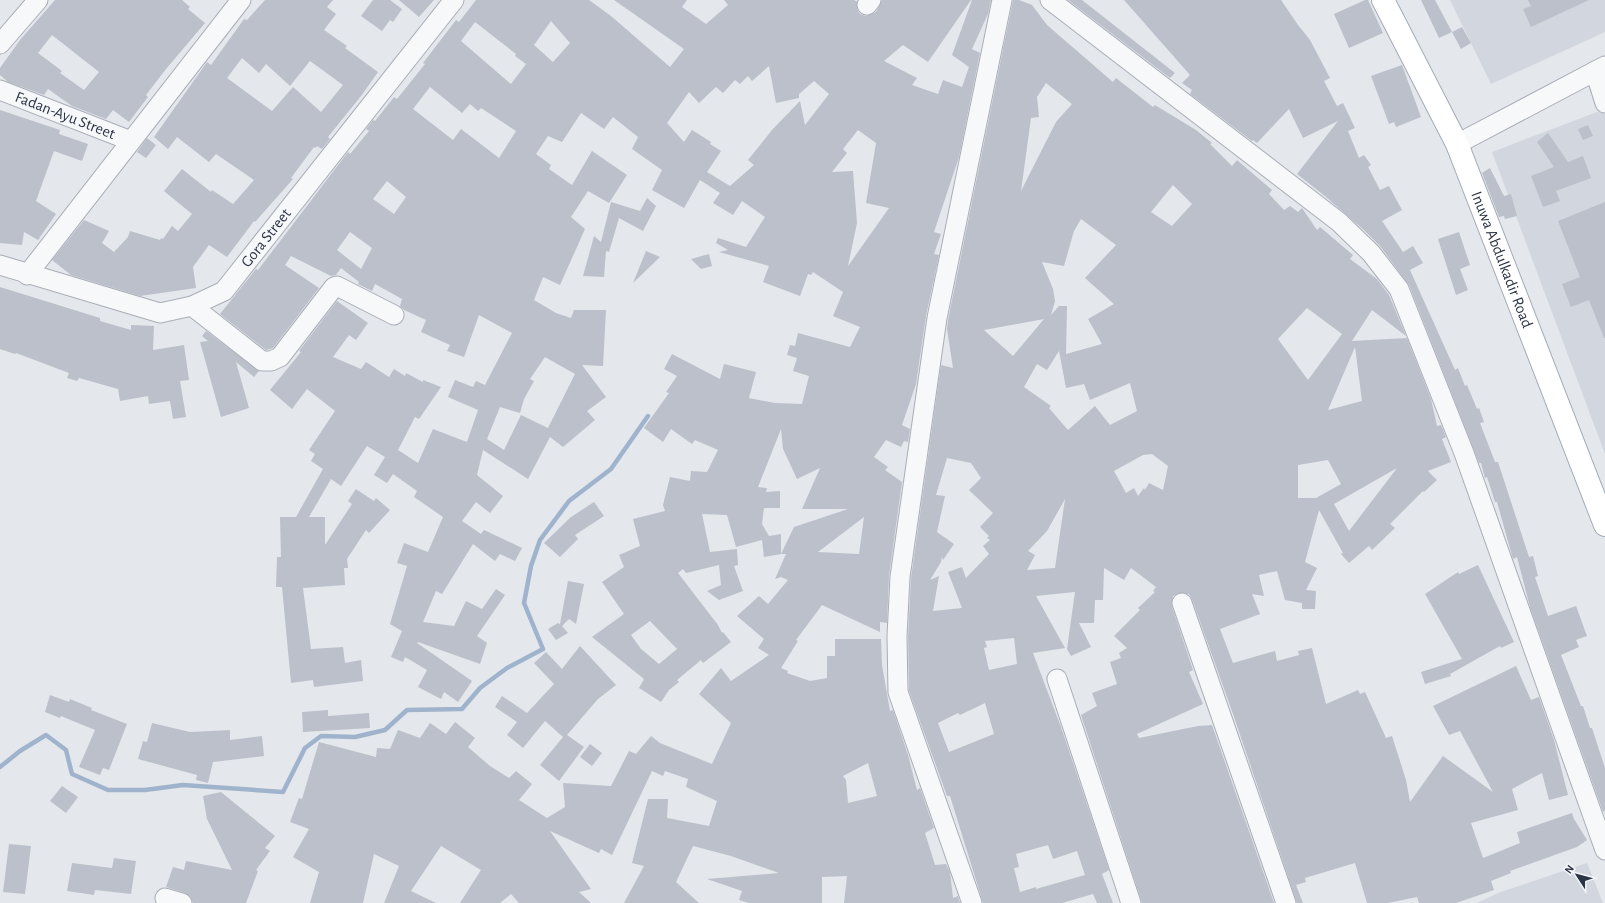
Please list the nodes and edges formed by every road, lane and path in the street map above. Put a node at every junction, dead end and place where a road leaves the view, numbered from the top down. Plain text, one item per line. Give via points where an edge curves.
1 (38, 0) edge
2 (454, 0) edge
3 (1002, 0) edge
4 (1050, 0) edge
5 (1383, 0) edge
6 (233, 3) edge
7 (0, 44) edge
8 (1600, 69) edge
9 (0, 90) edge
10 (1605, 103) edge
11 (131, 141) junction
12 (1457, 144) junction
13 (0, 266) edge
14 (27, 275) junction
15 (192, 306) junction
16 (394, 315) dead end
17 (1605, 525) edge
18 (1182, 603) dead end
19 (1057, 679) dead end
20 (1605, 850) edge
21 (972, 903) edge
22 (1131, 903) edge
23 (1286, 903) edge

1 - 7 street
2 - 15 street, Gora Street via 224,291
3 - 21 street via 937,318 900,577 898,636 898,692
4 - 20 street via 1339,222 1371,254 1399,289 1464,453
5 - 12 main road, Inuwa Abdulkadir Road
6 - 11 street
8 - 10 street
8 - 12 street
9 - 11 street, Fadan-Ayu Street
11 - 14 street
12 - 17 main road, Inuwa Abdulkadir Road
13 - 14 street, Gora Street
14 - 15 street, Gora Street via 160,313
15 - 16 street via 262,361 280,357 334,287 337,286
18 - 23 street
19 - 22 street

